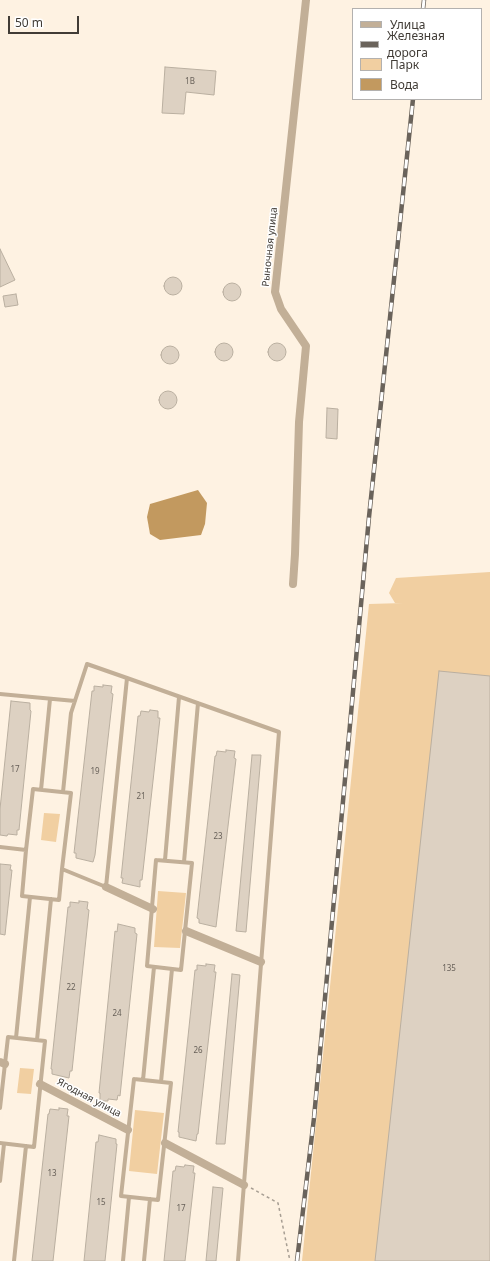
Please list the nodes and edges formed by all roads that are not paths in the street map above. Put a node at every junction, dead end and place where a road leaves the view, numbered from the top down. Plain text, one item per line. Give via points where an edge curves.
1 (306, 0) edge
2 (293, 584) dead end
3 (127, 678) junction
4 (0, 694) edge
5 (179, 697) junction
6 (50, 699) junction
7 (75, 701) junction
8 (198, 703) junction
9 (40, 790) junction
10 (63, 792) junction
11 (0, 847) edge
12 (26, 850) junction
13 (165, 860) junction
14 (184, 862) junction
15 (62, 869) junction
16 (106, 887) junction
17 (30, 897) junction
18 (51, 899) junction
19 (153, 909) junction
20 (186, 931) junction
21 (261, 962) junction
22 (154, 967) junction
23 (172, 969) junction
24 (16, 1038) junction
25 (37, 1040) junction
26 (2, 1063) edge
27 (143, 1080) junction
28 (161, 1082) junction
29 (40, 1084) junction
30 (0, 1108) edge
31 (128, 1130) junction
32 (2, 1143) edge
33 (165, 1143) junction
34 (26, 1146) junction
35 (0, 1181) edge
36 (244, 1185) junction
37 (129, 1196) junction
38 (150, 1199) junction
39 (14, 1261) edge
40 (123, 1261) edge
41 (144, 1261) edge
42 (238, 1261) edge

1 - 2 street, Рыночная улица via 275,292 281,309 306,346 299,422
3 - 5 lane
3 - 7 lane via 87,664
3 - 16 lane
4 - 6 lane
5 - 8 lane
5 - 13 lane
6 - 7 lane
6 - 9 lane
7 - 10 lane via 71,713
8 - 14 lane
8 - 21 lane via 279,732
9 - 10 lane
9 - 12 lane via 33,789
10 - 15 lane via 71,793
11 - 12 lane
12 - 17 lane via 22,896
13 - 14 lane
13 - 19 lane via 156,860
14 - 20 lane via 192,863
15 - 16 lane
15 - 18 lane via 59,900
16 - 19 street
17 - 18 lane
17 - 24 lane
18 - 25 lane
19 - 22 lane via 147,966
20 - 21 street
20 - 23 lane via 181,970
21 - 36 lane
22 - 23 lane
22 - 27 lane
23 - 28 lane
24 - 25 lane
24 - 26 lane via 8,1037
25 - 29 lane via 45,1041
26 - 30 lane
27 - 28 lane
27 - 31 lane via 134,1079
28 - 33 lane via 171,1083
29 - 31 street, Ягодная улица
29 - 34 lane via 34,1147
31 - 37 lane via 120,1196
32 - 34 lane
32 - 35 lane
33 - 36 street
33 - 38 lane via 158,1200
34 - 39 lane
36 - 42 lane
37 - 38 lane
37 - 40 lane
38 - 41 lane

